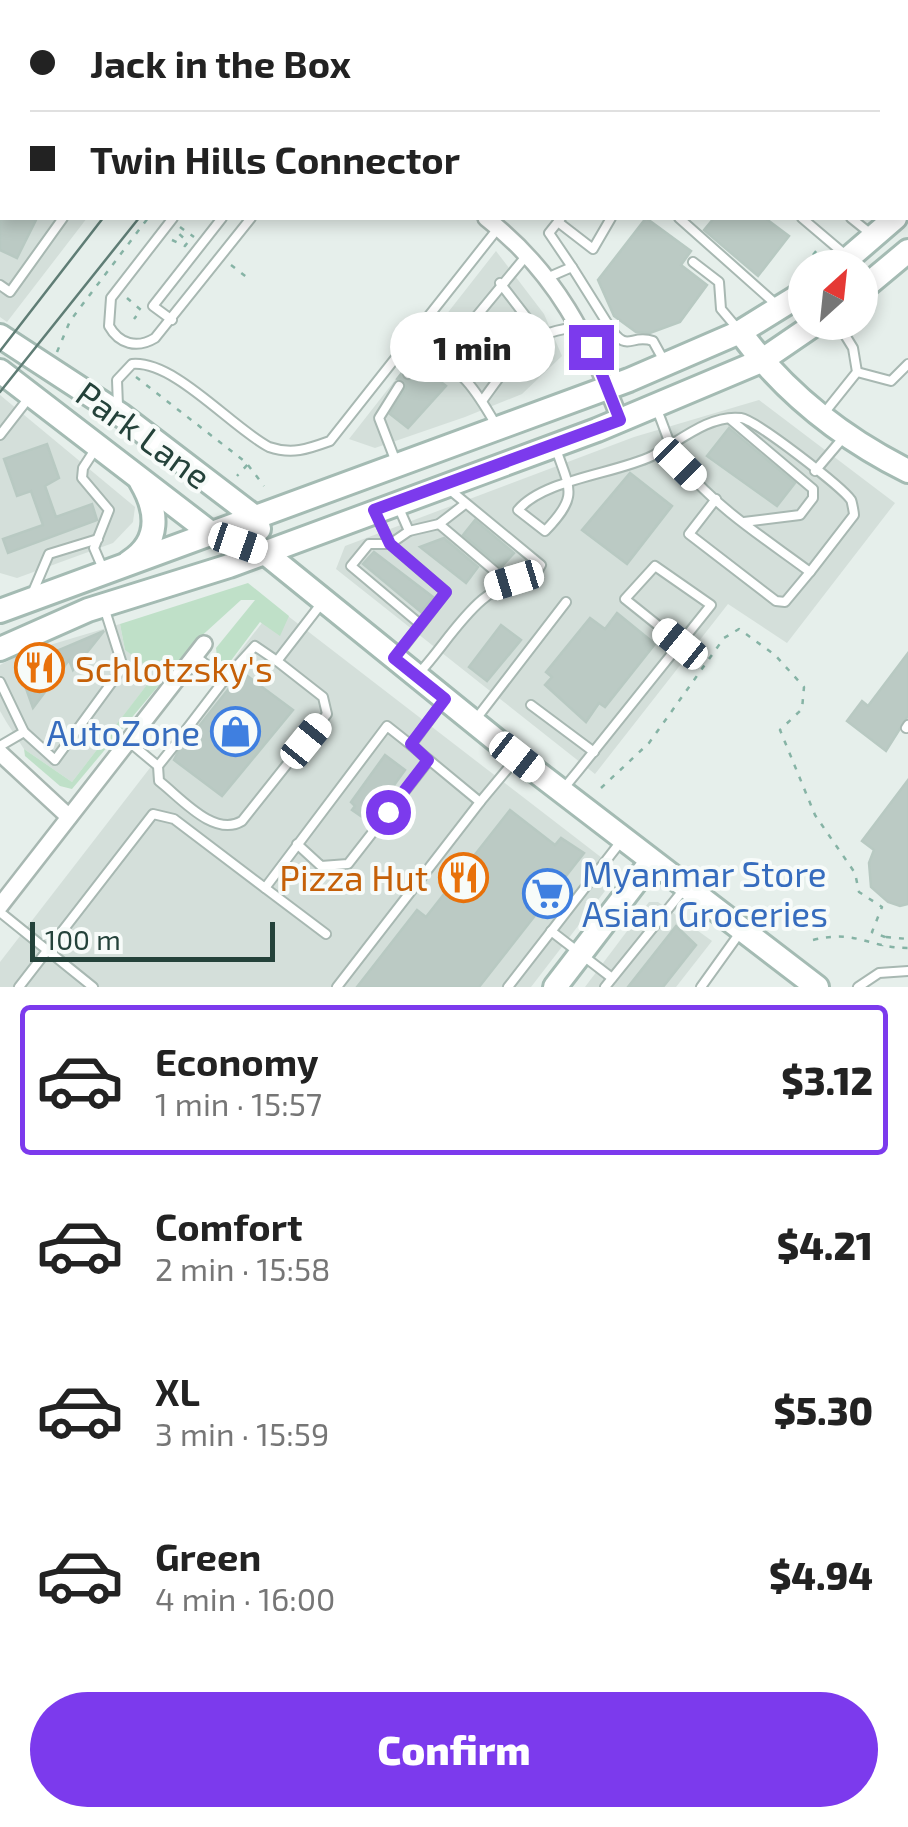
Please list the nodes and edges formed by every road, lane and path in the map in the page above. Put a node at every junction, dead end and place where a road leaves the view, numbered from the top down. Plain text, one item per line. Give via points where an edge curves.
1 (63, 220) edge
2 (146, 220) edge
3 (171, 220) edge
4 (220, 220) edge
5 (248, 220) edge
6 (560, 220) edge
7 (611, 220) edge
8 (681, 220) edge
9 (804, 220) edge
10 (853, 220) edge
11 (893, 220) edge
12 (492, 222) edge
13 (199, 229) dead end
14 (184, 230) dead end
15 (193, 236) dead end
16 (874, 237) junction
17 (166, 248) dead end
18 (832, 250) edge
19 (859, 250) edge
20 (908, 251) edge
21 (528, 254) junction
22 (693, 262) dead end
23 (230, 264) dead end
24 (572, 267) junction
25 (878, 276) edge
26 (549, 277) junction
27 (248, 279) dead end
28 (500, 283) junction
29 (0, 285) edge
30 (126, 299) dead end
31 (788, 305) edge
32 (782, 309) junction
33 (134, 319) dead end
34 (172, 320) junction
35 (582, 326) junction
36 (609, 326) junction
37 (740, 332) junction
38 (540, 335) junction
39 (0, 336) edge
40 (792, 340) edge
41 (848, 340) edge
42 (57, 352) dead end
43 (761, 361) junction
44 (908, 364) edge
45 (666, 365) junction
46 (0, 371) edge
47 (504, 371) junction
48 (857, 372) junction
49 (130, 373) dead end
50 (408, 374) dead end
51 (398, 386) dead end
52 (608, 388) junction
53 (33, 394) junction
54 (482, 400) junction
55 (656, 406) junction
56 (121, 415) junction
57 (822, 416) junction
58 (729, 418) junction
59 (620, 420) junction
60 (498, 429) junction
61 (846, 434) junction
62 (0, 435) edge
63 (671, 440) junction
64 (98, 444) junction
65 (555, 445) junction
66 (247, 464) junction
67 (397, 466) junction
68 (816, 471) junction
69 (908, 471) edge
70 (136, 474) junction
71 (233, 480) dead end
72 (572, 483) junction
73 (446, 484) junction
74 (264, 486) dead end
75 (716, 500) junction
76 (396, 502) junction
77 (465, 504) junction
78 (374, 510) junction
79 (256, 518) junction
80 (744, 522) junction
81 (439, 524) junction
82 (408, 531) junction
83 (212, 534) junction
84 (98, 539) junction
85 (392, 546) junction
86 (264, 552) junction
87 (387, 559) dead end
88 (415, 566) junction
89 (112, 571) junction
90 (810, 572) junction
91 (408, 576) dead end
92 (430, 578) junction
93 (495, 586) junction
94 (422, 588) dead end
95 (323, 602) junction
96 (566, 602) dead end
97 (10, 604) edge
98 (104, 607) junction
99 (420, 624) junction
100 (680, 644) junction
101 (0, 649) edge
102 (200, 650) joint
103 (394, 658) junction
104 (277, 661) junction
105 (416, 676) junction
106 (225, 679) junction
107 (0, 682) edge
108 (445, 699) junction
109 (531, 705) dead end
110 (473, 722) junction
111 (186, 730) dead end
112 (24, 732) junction
113 (128, 740) junction
114 (411, 744) junction
115 (174, 746) dead end
116 (0, 750) edge
117 (594, 752) junction
118 (517, 757) junction
119 (428, 760) junction
120 (158, 766) junction
121 (601, 788) dead end
122 (561, 792) junction
123 (480, 802) junction
124 (69, 817) junction
125 (622, 840) junction
126 (298, 844) junction
127 (651, 862) junction
128 (265, 888) junction
129 (685, 888) junction
130 (0, 909) edge
131 (742, 930) junction
132 (551, 931) junction
133 (326, 934) dead end
134 (885, 937) junction
135 (908, 938) edge
136 (814, 940) dead end
137 (882, 946) junction
138 (908, 948) edge
139 (48, 950) junction
140 (581, 954) junction
141 (908, 971) edge
142 (612, 978) junction
143 (20, 987) edge
144 (93, 987) edge
145 (338, 987) edge
146 (508, 987) edge
147 (555, 987) edge
148 (604, 987) edge
149 (701, 987) edge
150 (817, 987) edge
151 (858, 987) edge

1 - 29 lane via 10,292
2 - 42 path via 70,321
3 - 34 lane via 106,312 112,332 132,344 155,338
4 - 34 lane via 153,306
5 - 34 lane
6 - 7 lane via 592,248
6 - 24 lane via 549,233
8 - 32 lane
9 - 18 lane
10 - 16 lane
11 - 16 main road
12 - 21 street
12 - 56 lane via 330,441 305,450 269,447 156,366 132,364 117,380
13 - 15 path
14 - 17 path via 176,234 186,246 173,238
16 - 19 main road
20 - 25 main road
21 - 26 street
21 - 28 lane
22 - 37 lane via 720,282 722,309
23 - 27 path
24 - 26 lane
24 - 36 lane
26 - 35 street
28 - 38 lane
28 - 47 lane via 460,335
30 - 33 path via 140,310
31 - 32 main road
32 - 37 main road
35 - 36 lane
35 - 38 lane
35 - 52 street
36 - 45 lane via 627,344 653,341
37 - 43 main road
37 - 45 main road
38 - 47 lane
39 - 56 main road, Park Lane
40 - 43 main road
41 - 48 lane
43 - 55 main road
43 - 57 main road
44 - 48 lane via 891,382
45 - 52 main road
46 - 53 main road, Park Lane
47 - 54 lane
48 - 57 lane
49 - 66 path
50 - 54 lane via 424,358 434,358
51 - 67 lane via 379,418
52 - 59 street
52 - 60 main road
53 - 62 lane
53 - 64 main road, Park Lane
54 - 60 lane
55 - 59 main road
55 - 63 lane
56 - 79 main road, Park Lane
57 - 61 main road
58 - 63 lane
58 - 68 lane via 749,420
58 - 80 lane via 813,490 800,514
59 - 65 main road
60 - 67 main road
61 - 68 lane
61 - 69 main road
63 - 72 lane via 654,455
63 - 75 lane via 680,464
64 - 70 main road, Park Lane
64 - 84 lane via 82,478 109,510
65 - 72 lane
65 - 73 main road
66 - 71 path
66 - 74 path
67 - 79 main road
68 - 90 lane via 852,501 854,515
70 - 83 main road, Park Lane
70 - 89 main road via 155,515 154,534 138,556
72 - 72 lane via 527,500 518,510 545,531 566,510
73 - 76 main road
73 - 77 lane
75 - 80 lane
75 - 90 lane via 689,534 776,601 784,602
76 - 78 main road
76 - 82 lane
77 - 81 lane
77 - 93 lane via 541,565 531,582
78 - 85 lane
78 - 86 main road
79 - 83 main road
79 - 86 main road
80 - 90 lane
81 - 82 lane
81 - 93 lane via 497,573
82 - 85 lane
83 - 86 main road, Park Lane
83 - 89 main road
84 - 89 lane via 94,548
84 - 97 lane via 49,554
85 - 87 lane
85 - 88 lane
85 - 99 lane via 370,544 351,566 408,607
86 - 95 main road, Park Lane
86 - 98 main road
88 - 91 lane
88 - 92 lane
89 - 97 main road
92 - 94 lane
92 - 99 lane via 446,592
93 - 105 lane
95 - 103 main road, Park Lane
95 - 104 lane
96 - 110 lane
98 - 101 main road
98 - 112 lane via 123,666 54,760
99 - 103 lane
100 - 100 lane via 712,605 654,566 625,599
100 - 117 lane
102 - 106 lane
102 - 113 street
103 - 105 main road, Park Lane
104 - 106 lane via 255,646
104 - 120 lane via 324,697 327,714 242,821 214,824 158,781
105 - 108 main road, Park Lane
106 - 111 lane
107 - 112 lane
108 - 110 main road, Park Lane
108 - 114 lane
109 - 117 lane
110 - 118 main road, Park Lane
112 - 116 lane
113 - 120 lane
113 - 124 street
114 - 119 lane
114 - 126 lane via 386,726
115 - 120 lane
116 - 124 street
117 - 122 lane
118 - 122 main road, Park Lane
118 - 123 lane
119 - 123 lane
119 - 126 lane via 348,864 322,866
121 - 134 path via 649,742 724,638 739,629 804,687 802,709 780,730 815,815 859,892 882,908 872,932
122 - 125 main road, Park Lane
123 - 145 lane
124 - 130 street
125 - 127 main road, Park Lane
125 - 132 lane
126 - 128 lane
127 - 129 main road, Park Lane
127 - 140 main road
128 - 133 lane
128 - 139 lane via 174,819 154,814
129 - 131 main road, Park Lane
129 - 142 lane
130 - 139 lane
131 - 149 lane
131 - 150 main road, Park Lane
132 - 140 lane
132 - 146 lane
134 - 135 path
134 - 137 path
136 - 137 path via 848,934
137 - 138 path
139 - 143 lane
139 - 144 lane
140 - 142 lane
140 - 147 main road
141 - 151 lane via 879,972
142 - 148 lane

